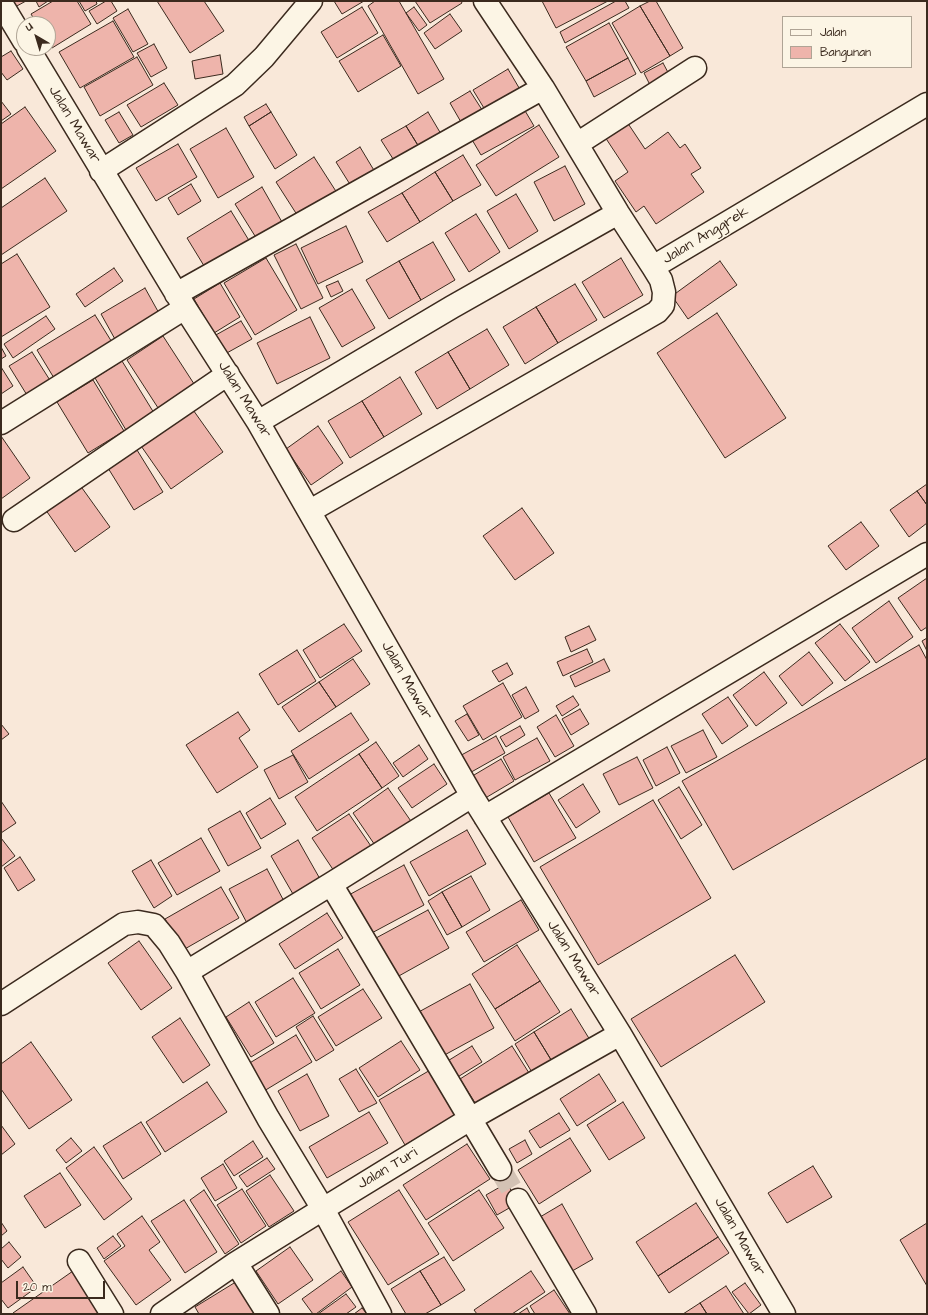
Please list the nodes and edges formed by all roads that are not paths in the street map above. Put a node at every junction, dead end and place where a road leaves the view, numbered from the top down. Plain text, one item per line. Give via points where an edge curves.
1 (311, 1) edge
2 (484, 1) edge
3 (1, 3) edge
4 (16, 28) edge
5 (33, 56) edge
6 (695, 68) dead end
7 (543, 88) junction
8 (927, 104) edge
9 (577, 144) junction
10 (101, 171) junction
11 (618, 213) junction
12 (653, 267) junction
13 (181, 301) junction
14 (228, 374) junction
15 (258, 422) junction
16 (1, 423) edge
17 (310, 512) junction
18 (14, 520) dead end
19 (927, 554) edge
20 (472, 796) junction
21 (485, 817) junction
22 (332, 884) junction
23 (187, 972) junction
24 (1, 1004) edge
25 (620, 1034) junction
26 (470, 1119) junction
27 (500, 1169) tunnel mouth
28 (518, 1200) tunnel mouth
29 (322, 1209) junction
30 (79, 1261) dead end
31 (236, 1263) junction
32 (112, 1314) edge
33 (162, 1314) edge
34 (268, 1314) edge
35 (380, 1314) edge
36 (585, 1314) edge
37 (784, 1314) edge

1 - 10 street via 264,57 235,85
2 - 7 street, Jalan Anggrek
3 - 4 street
5 - 10 street, Jalan Mawar
6 - 9 street
7 - 9 street, Jalan Anggrek
7 - 13 street
8 - 12 street, Jalan Anggrek
9 - 11 street, Jalan Anggrek
10 - 13 street, Jalan Mawar
11 - 12 street, Jalan Anggrek
11 - 15 street via 452,307
12 - 17 street via 661,280 664,292 664,305 657,312
13 - 14 street, Jalan Mawar
13 - 16 street
14 - 15 street, Jalan Mawar
14 - 18 street
15 - 17 street, Jalan Mawar
17 - 20 street, Jalan Mawar
19 - 21 street
20 - 21 street, Jalan Mawar
20 - 22 street
21 - 25 street, Jalan Mawar
22 - 23 street
22 - 26 street
23 - 24 street via 154,925 138,922 124,924
23 - 29 street
25 - 26 street, Jalan Turi
25 - 37 street, Jalan Mawar
26 - 27 street
26 - 29 street, Jalan Turi
28 - 36 street
29 - 31 street, Jalan Turi
29 - 35 street
30 - 32 street
31 - 33 street, Jalan Turi
31 - 34 street

